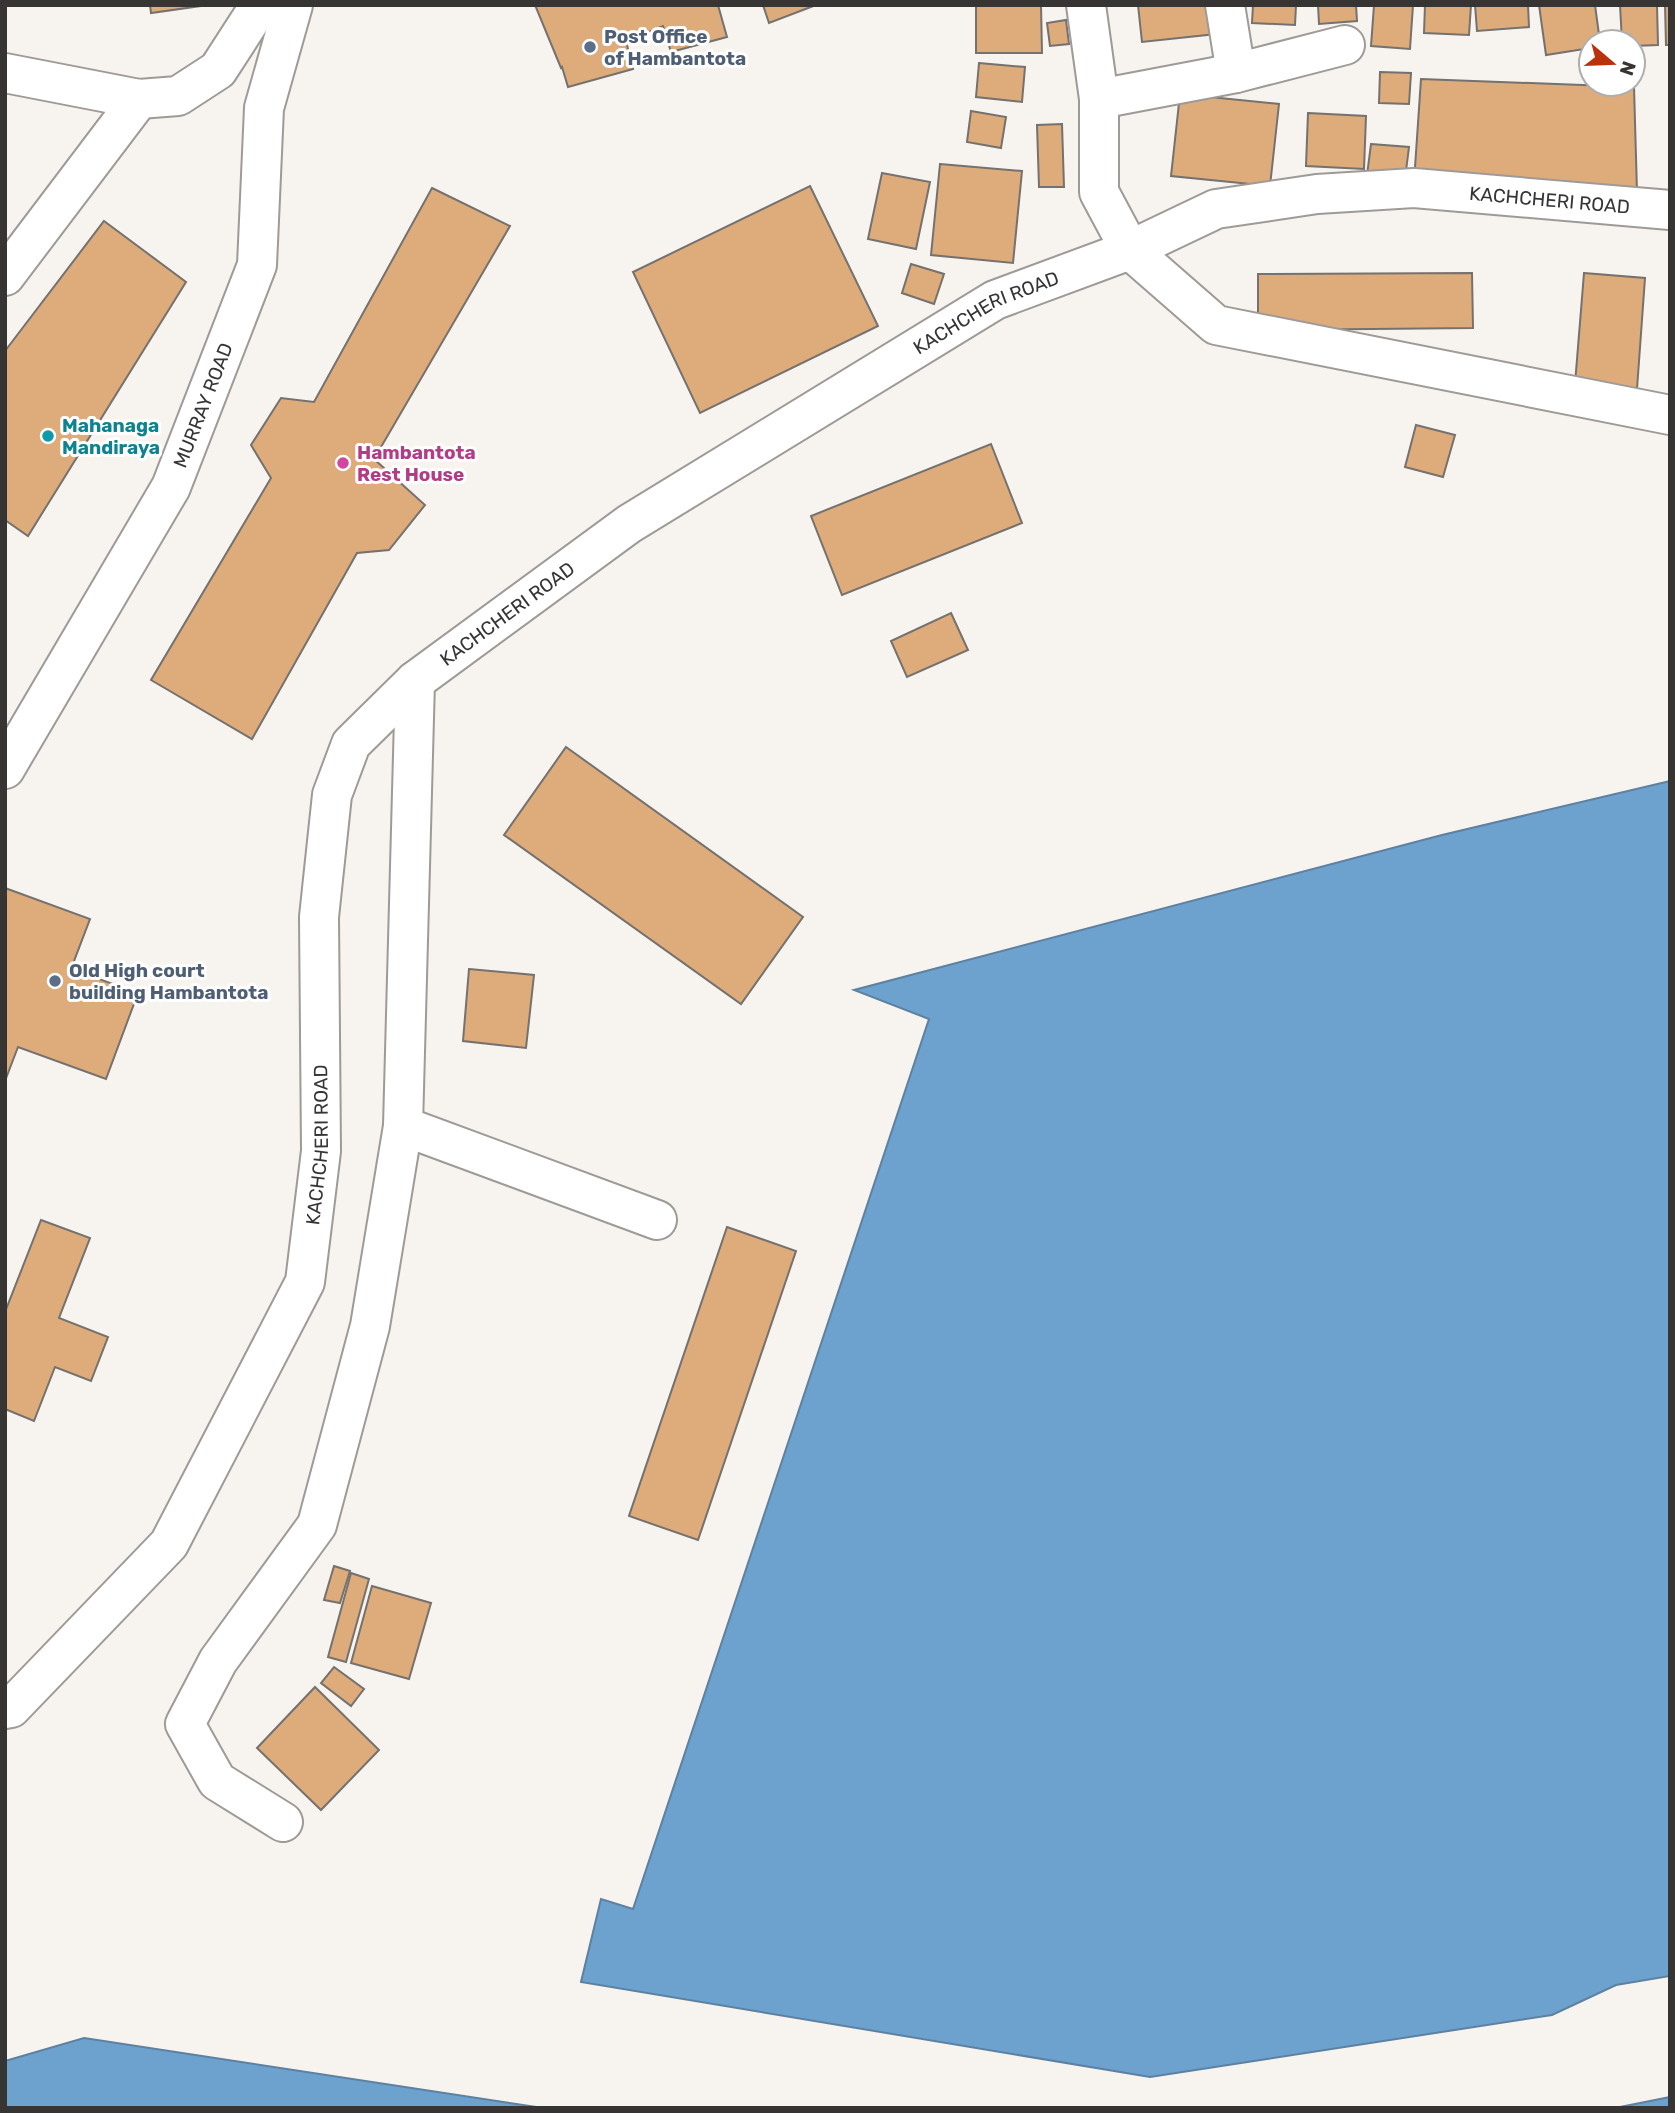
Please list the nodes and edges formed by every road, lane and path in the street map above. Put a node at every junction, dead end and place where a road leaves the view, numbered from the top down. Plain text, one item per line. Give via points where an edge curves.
1 (260, 5) edge
2 (293, 5) edge
3 (1086, 5) edge
4 (1225, 5) edge
5 (1345, 46) dead end
6 (5, 73) edge
7 (1236, 73) junction
8 (138, 99) junction
9 (1099, 99) junction
10 (1670, 210) edge
11 (1129, 250) junction
12 (5, 276) edge
13 (1670, 415) edge
14 (415, 681) junction
15 (6, 766) edge
16 (402, 1126) junction
17 (657, 1220) dead end
18 (5, 1709) edge
19 (283, 1822) dead end

1 - 8 street via 218,70 178,96
2 - 15 street, MURRAY ROAD via 264,107 257,265 171,487
3 - 9 street
4 - 7 street
5 - 7 street
6 - 8 street
7 - 9 street
8 - 12 street
9 - 11 street via 1099,192
10 - 11 street, KACHCHERI ROAD via 1414,188 1317,194 1216,209
11 - 13 street via 1216,325
11 - 14 street, KACHCHERI ROAD via 995,300 629,524
14 - 16 street
14 - 18 street, KACHCHERI ROAD via 351,744 332,795 319,917 321,1151 305,1282 169,1544 11,1708
16 - 17 street
16 - 19 street via 370,1326 317,1525 218,1661 185,1724 217,1781

